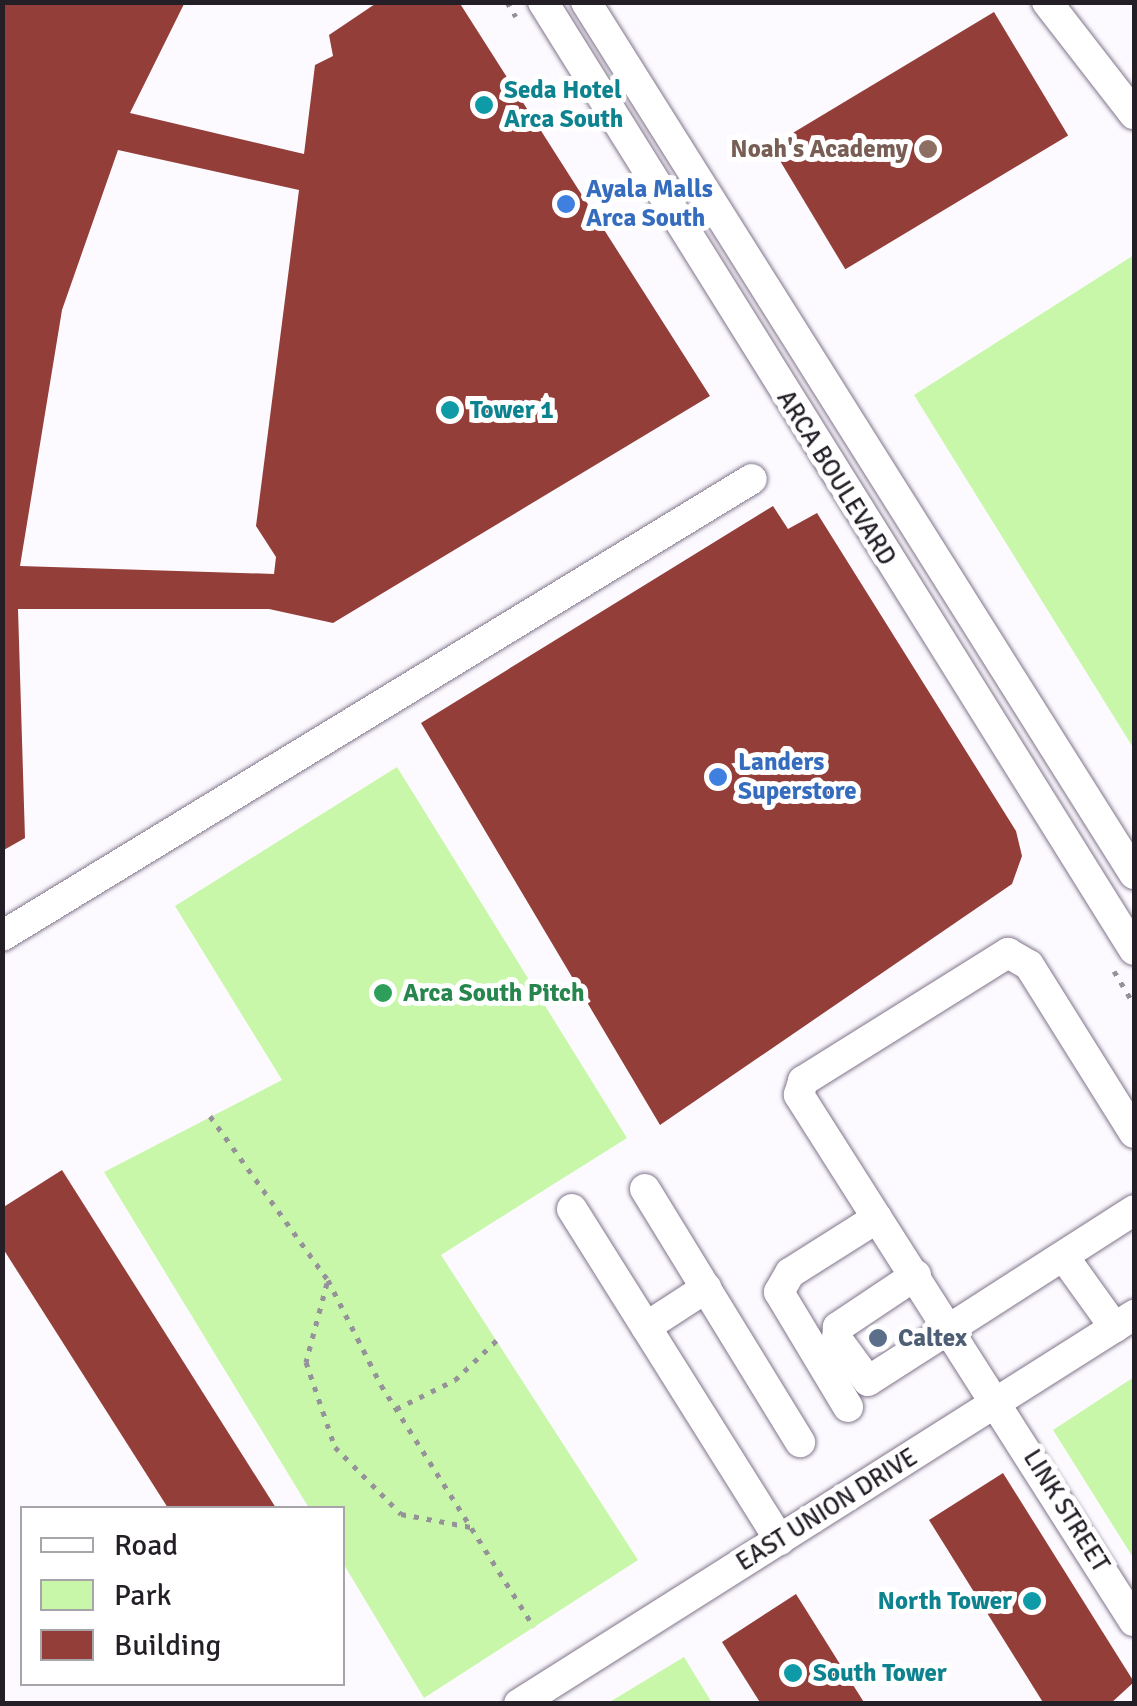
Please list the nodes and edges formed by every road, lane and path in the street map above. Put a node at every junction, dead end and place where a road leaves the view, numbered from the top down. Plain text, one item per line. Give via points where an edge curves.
1 (542, 2) edge
2 (586, 2) edge
3 (1047, 2) edge
4 (1134, 114) edge
5 (752, 479) dead end
6 (1134, 874) edge
7 (2, 936) edge
8 (1134, 950) edge
9 (210, 1116) dead end
10 (1134, 1133) edge
11 (645, 1188) dead end
12 (572, 1210) dead end
13 (1134, 1210) edge
14 (877, 1218) junction
15 (1064, 1257) junction
16 (916, 1276) junction
17 (328, 1280) junction
18 (706, 1288) junction
19 (1125, 1321) edge
20 (646, 1327) junction
21 (951, 1330) junction
22 (499, 1338) dead end
23 (998, 1402) junction
24 (848, 1407) dead end
25 (396, 1408) junction
26 (800, 1442) dead end
27 (471, 1527) junction
28 (780, 1540) junction
29 (1134, 1621) edge
30 (534, 1627) dead end
31 (519, 1704) edge

1 - 8 street, ARCA BOULEVARD
2 - 6 street, ARCA BOULEVARD
3 - 4 street
5 - 7 street
9 - 17 path
10 - 14 street, LINK STREET via 1029,964 1008,953 800,1088
11 - 18 street
12 - 20 street
13 - 15 street
14 - 16 street, LINK STREET
14 - 24 street via 803,1263 779,1292
15 - 19 street
15 - 21 street
16 - 21 street, LINK STREET
16 - 21 street via 838,1326 838,1339 860,1376 878,1380
17 - 25 path
17 - 27 path via 306,1362 336,1447 401,1514
18 - 20 street
18 - 26 street
19 - 23 street, EAST UNION DRIVE
20 - 28 street
21 - 23 street, LINK STREET
22 - 25 path via 455,1380
23 - 28 street, EAST UNION DRIVE
23 - 29 street, LINK STREET
25 - 27 path
27 - 30 path
28 - 31 street, EAST UNION DRIVE

